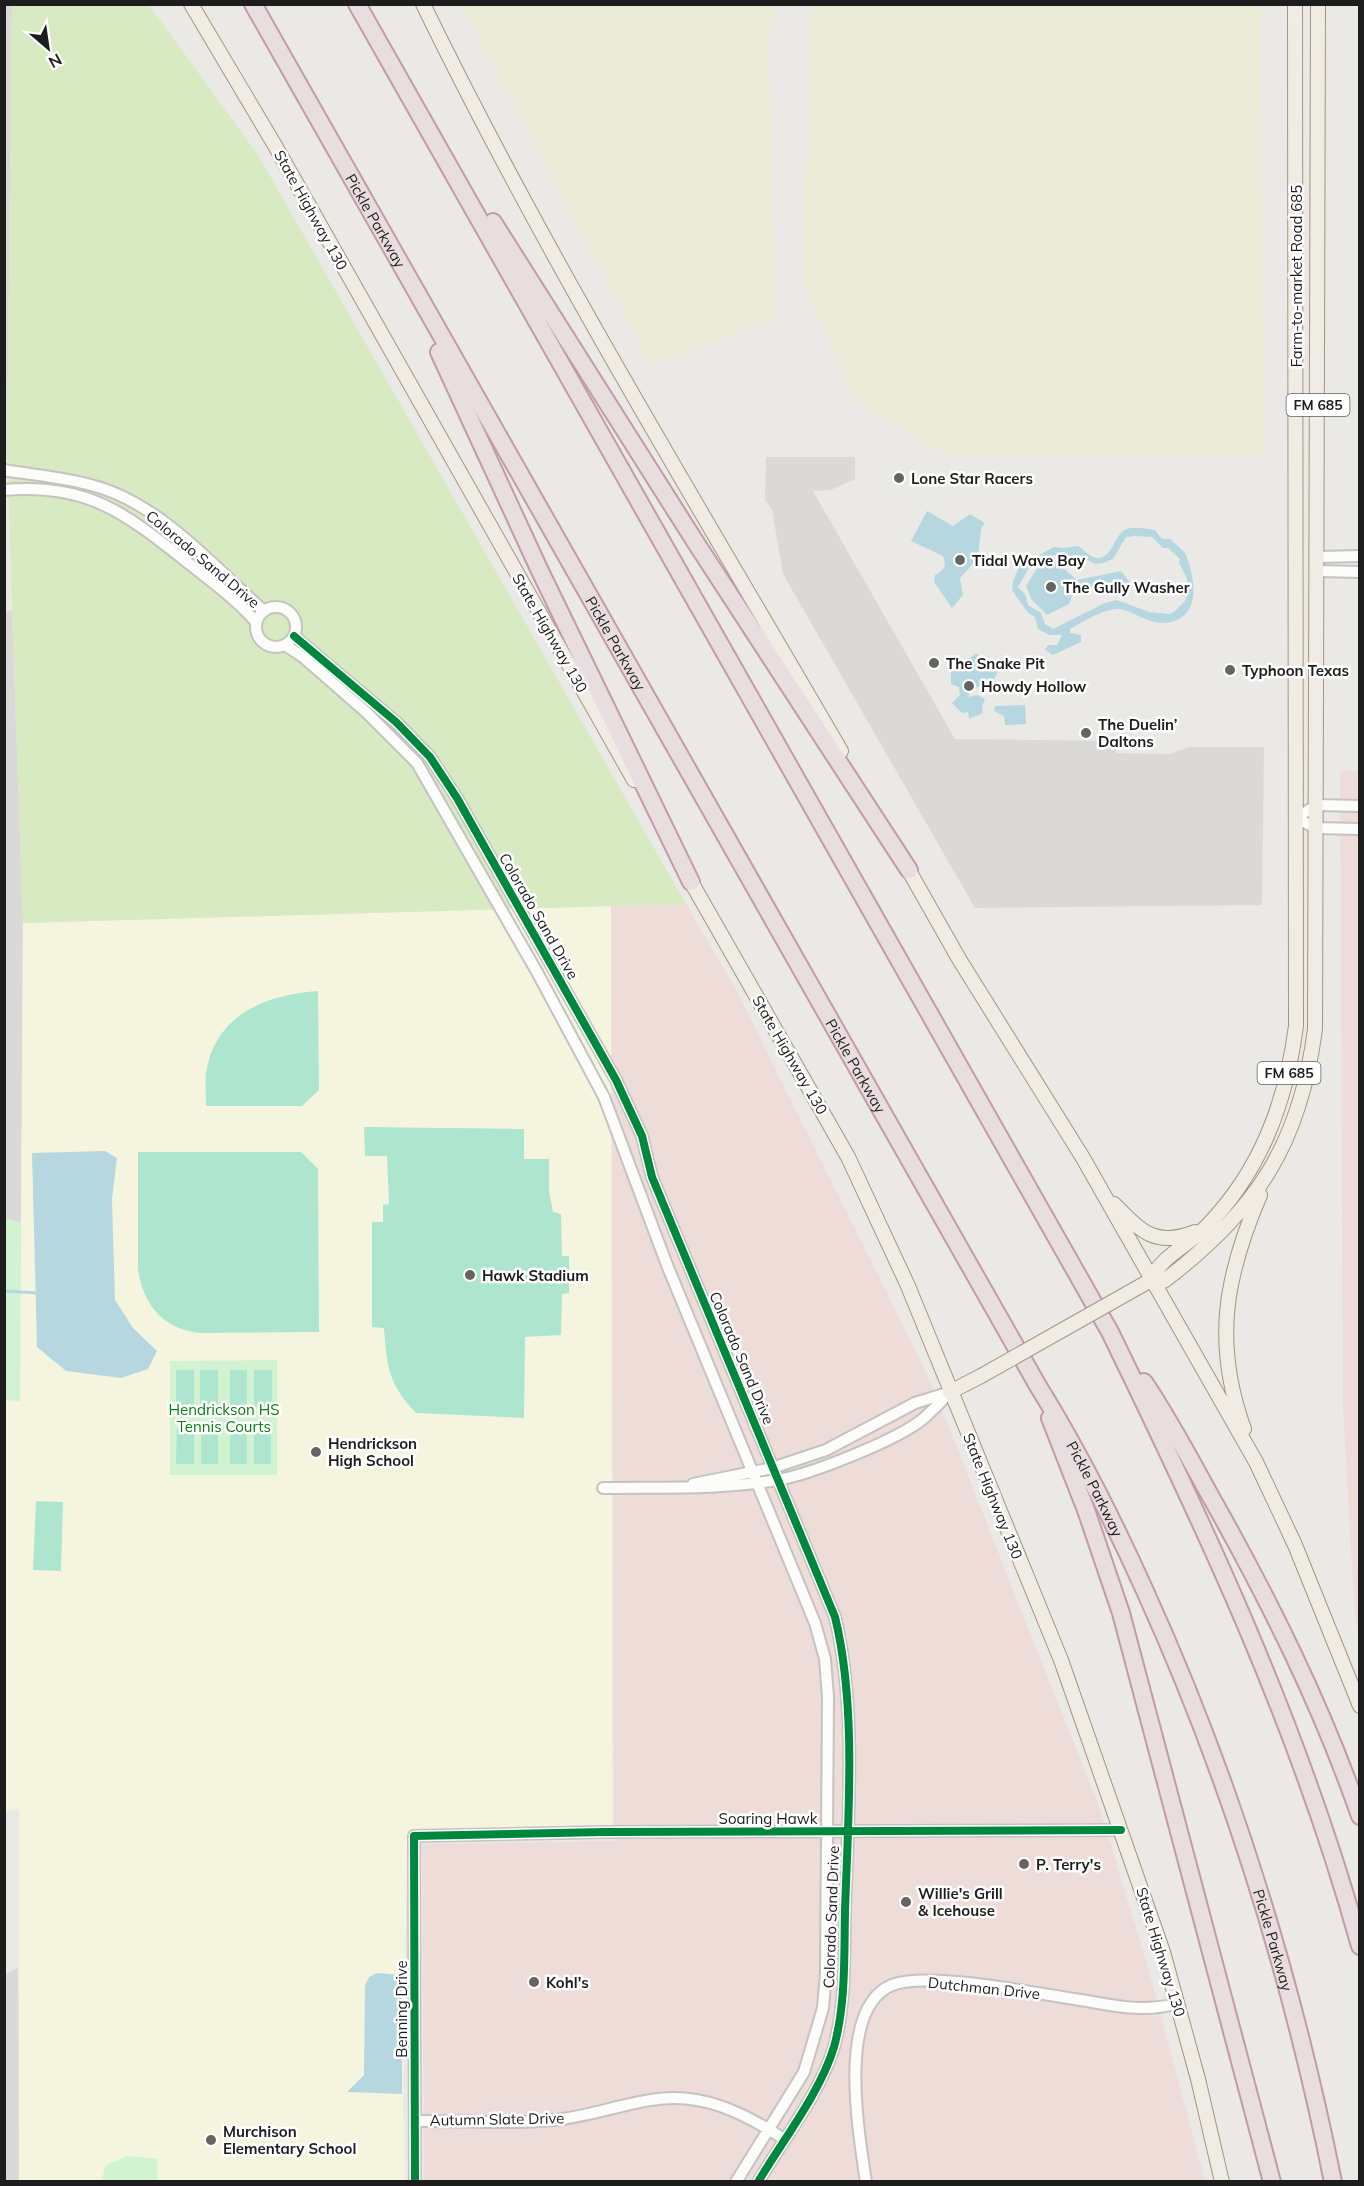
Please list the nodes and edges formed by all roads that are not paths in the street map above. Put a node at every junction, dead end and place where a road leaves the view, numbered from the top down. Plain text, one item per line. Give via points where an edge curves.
1 (191, 4) edge
2 (253, 4) edge
3 (357, 4) edge
4 (423, 4) edge
5 (1295, 4) edge
6 (1318, 4) edge
7 (369, 26) junction
8 (375, 218) junction
9 (4, 470) edge
10 (4, 490) edge
11 (122, 498) junction
12 (116, 509) junction
13 (1359, 556) edge
14 (1318, 557) junction
15 (1318, 571) junction
16 (1359, 572) edge
17 (264, 611) junction
18 (1297, 619) joint
19 (256, 622) junction
20 (294, 636) junction
21 (285, 645) junction
22 (1317, 805) junction
23 (1359, 806) edge
24 (1296, 818) junction
25 (1316, 828) junction
26 (1359, 829) edge
27 (909, 870) junction
28 (691, 882) junction
29 (591, 1074) junction
30 (616, 1080) junction
31 (1267, 1176) junction
32 (1106, 1197) junction
33 (1205, 1228) junction
34 (1151, 1280) junction
35 (1110, 1332) junction
36 (1038, 1386) junction
37 (951, 1392) junction
38 (1256, 1462) junction
39 (772, 1468) junction
40 (756, 1476) junction
41 (777, 1480) junction
42 (603, 1488) dead end
43 (1359, 1706) edge
44 (1359, 1816) edge
45 (1121, 1830) junction
46 (828, 1831) junction
47 (847, 1831) junction
48 (414, 1836) joint
49 (1359, 1946) edge
50 (1177, 2004) junction
51 (415, 2121) junction
52 (768, 2129) junction
53 (784, 2139) junction
54 (415, 2181) edge
55 (736, 2181) edge
56 (758, 2181) edge
57 (866, 2181) edge
58 (1222, 2181) edge
59 (1272, 2181) edge
60 (1333, 2181) edge

1 - 28 main road, State Highway 130 via 283,159
2 - 8 highway, Pickle Parkway
3 - 7 highway
4 - 27 main road via 477,116 533,218
5 - 18 main road, Farm-to-market Road 685 / FM 685
6 - 14 main road, FM 685 / FM 685
7 - 27 highway via 696,543
7 - 35 highway
8 - 28 highway
8 - 36 highway, Pickle Parkway
9 - 11 street, Colorado Sand Drive via 92,485
10 - 12 street, Colorado Sand Drive via 26,488 85,496
11 - 12 street
11 - 17 street, Colorado Sand Drive via 140,505 179,536
12 - 19 street, Colorado Sand Drive via 242,605
13 - 14 street
14 - 15 main road, FM 685 / FM 685
15 - 16 street
15 - 22 main road, FM 685 / FM 685
17 - 19 street
17 - 20 street via 277,607 288,612 295,623
18 - 24 main road, FM 685 / FM 685
19 - 21 street via 261,640 272,647
20 - 21 street
20 - 30 street, Colorado Sand Drive via 396,722 430,757
21 - 29 street, Colorado Sand Drive via 366,712 417,763
22 - 23 street
22 - 24 street
22 - 25 main road, FM 685 / FM 685
24 - 25 street
24 - 33 main road, FM 685 / FM 685 via 1296,1026 1284,1094 1264,1144 1240,1186
25 - 26 street
25 - 31 main road, FM 685 / FM 685 via 1315,1029 1302,1099
27 - 32 main road via 959,959
28 - 37 main road, State Highway 130 via 848,1157 908,1286
29 - 30 street
29 - 40 street, Colorado Sand Drive
30 - 39 street, Colorado Sand Drive via 642,1136 656,1188
31 - 34 main road, FM 685 via 1216,1239 1164,1281
31 - 38 main road, FM 685 via 1239,1244 1229,1285 1226,1325 1227,1368
32 - 33 main road via 1143,1232 1156,1238 1180,1238
32 - 34 main road
33 - 34 main road, FM 685 / FM 685 via 1156,1268
34 - 37 main road, FM 685 / FM 685, bridge
34 - 38 main road
35 - 44 highway via 1154,1396 1251,1568 1309,1688
35 - 49 highway via 1192,1500 1275,1693 1327,1836
36 - 59 highway via 1122,1613
36 - 60 highway, Pickle Parkway via 1106,1506 1205,1733 1272,1932
37 - 39 street via 915,1403 826,1450
37 - 41 street via 923,1419 868,1448
37 - 45 main road, State Highway 130 via 1061,1660
38 - 43 main road, FM 685 via 1296,1545
39 - 40 street
39 - 41 street, Colorado Sand Drive
40 - 41 street
40 - 42 street via 687,1486
40 - 46 street, Colorado Sand Drive via 815,1623 825,1659
41 - 47 street, Colorado Sand Drive via 834,1617 844,1654
45 - 47 street, Soaring Hawk
45 - 50 main road, State Highway 130
46 - 47 street, Soaring Hawk
46 - 48 street, Soaring Hawk
46 - 52 street, Colorado Sand Drive via 823,2008 804,2072
47 - 53 street, Colorado Sand Drive via 842,2012 823,2074
48 - 51 street, Benning Drive
50 - 57 street, Dutchman Drive via 1134,2010 959,1982 927,1980 892,1985 871,2000 859,2034 856,2093
50 - 58 main road, State Highway 130
51 - 52 street, Autumn Slate Drive via 550,2121 683,2097 739,2113
51 - 54 street, Benning Drive
52 - 53 street, Autumn Slate Drive
52 - 55 street, Colorado Sand Drive
53 - 56 street, Colorado Sand Drive

